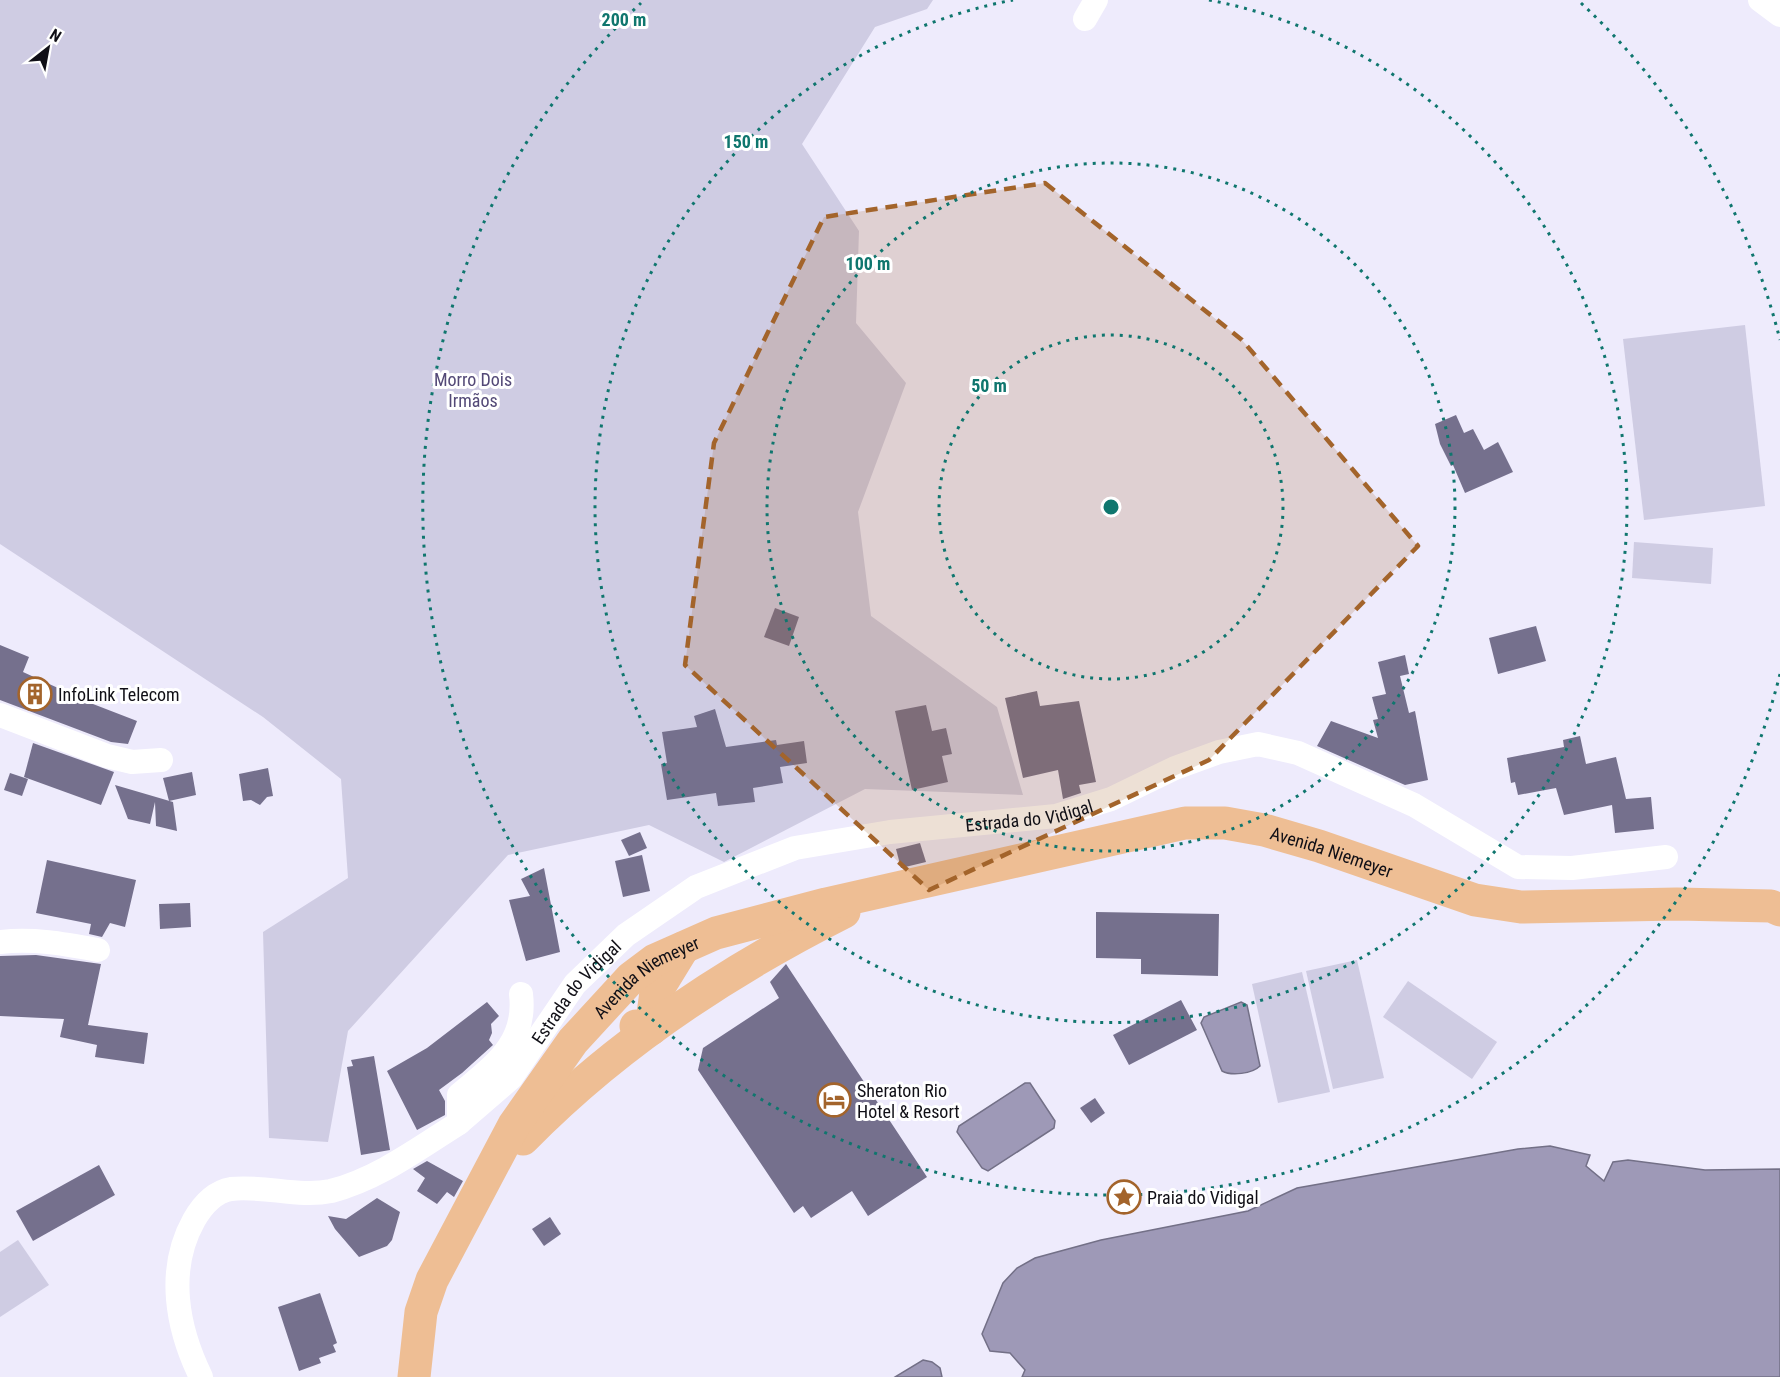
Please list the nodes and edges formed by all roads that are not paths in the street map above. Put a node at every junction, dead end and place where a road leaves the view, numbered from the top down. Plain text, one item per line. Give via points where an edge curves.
1 (1760, 0) edge
2 (1780, 15) edge
3 (0, 715) edge
4 (161, 760) dead end
5 (1666, 857) dead end
6 (886, 891) junction
7 (1780, 910) edge
8 (0, 942) edge
9 (685, 945) junction
10 (98, 950) dead end
11 (521, 994) dead end
12 (586, 1026) junction
13 (651, 1029) junction
14 (459, 1123) junction
15 (486, 1178) junction
16 (201, 1377) edge
17 (414, 1377) edge

1 - 2 street
3 - 4 street via 107,756 132,762
5 - 14 street, Estrada do Vidigal via 1572,868 1518,867 1414,804 1298,753 1258,744 1219,752 1174,768 1111,799 1056,816 890,832 795,848 696,886 626,935 575,984 511,1078
6 - 7 main road, Avenida Niemeyer via 1147,830 1185,823 1225,823 1311,843 1475,900 1521,907 1677,904 1771,906
6 - 9 main road, Avenida Niemeyer via 749,924
6 - 13 main road, Avenida Niemeyer via 819,924 737,972
8 - 10 street via 50,942
9 - 12 main road, Avenida Niemeyer via 631,978
9 - 13 main road via 656,992
11 - 14 street, Estrada do Vidigal via 524,1014 518,1034 497,1062 459,1095
12 - 13 main road
12 - 15 main road, Avenida Niemeyer via 514,1125
13 - 15 main road, Avenida Niemeyer via 564,1097
14 - 16 street, Estrada do Vidigal via 382,1172 328,1192 255,1188 228,1190 212,1198 183,1240 177,1270 180,1324
15 - 17 main road, Avenida Niemeyer via 428,1290 421,1312

